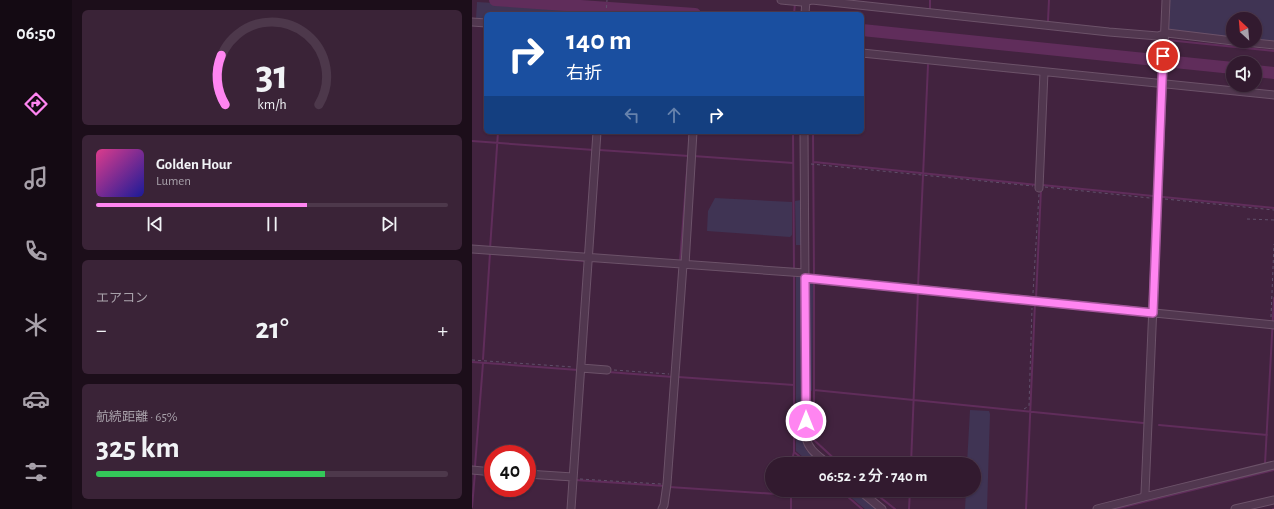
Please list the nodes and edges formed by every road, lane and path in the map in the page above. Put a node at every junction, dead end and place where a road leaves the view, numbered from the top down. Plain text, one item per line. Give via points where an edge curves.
1 (608, 0) edge
2 (781, 0) edge
3 (1166, 0) edge
4 (806, 1) edge
5 (606, 12) edge
6 (804, 12) edge
7 (472, 22) edge
8 (484, 23) edge
9 (1164, 35) junction
10 (1226, 40) edge
11 (1262, 44) edge
12 (1274, 45) edge
13 (864, 53) edge
14 (1044, 72) junction
15 (1165, 84) junction
16 (1274, 95) edge
17 (597, 134) edge
18 (692, 134) edge
19 (804, 134) edge
20 (812, 164) dead end
21 (1039, 186) junction
22 (1159, 198) junction
23 (1274, 210) edge
24 (1247, 219) dead end
25 (1274, 220) edge
26 (1274, 244) edge
27 (472, 249) edge
28 (588, 258) junction
29 (682, 266) junction
30 (810, 277) junction
31 (1033, 298) junction
32 (1153, 313) junction
33 (1272, 325) edge
34 (472, 360) edge
35 (581, 368) junction
36 (607, 370) joint
37 (676, 375) junction
38 (1024, 409) dead end
39 (820, 457) edge
40 (1274, 465) edge
41 (472, 470) edge
42 (484, 471) edge
43 (536, 475) edge
44 (573, 477) junction
45 (667, 484) junction
46 (867, 497) edge
47 (1146, 497) junction
48 (1274, 500) edge
49 (571, 509) edge
50 (662, 509) edge
51 (882, 509) edge
52 (1097, 509) edge
53 (1235, 509) edge

1 - 5 path
2 - 4 street
3 - 9 street
4 - 6 street
4 - 9 street via 1110,32
7 - 8 street
9 - 10 street via 1166,33
9 - 15 street
11 - 12 street
13 - 14 street
14 - 15 street
14 - 21 street
15 - 16 street
15 - 22 street
17 - 28 street
18 - 29 street
19 - 30 street
20 - 21 path
21 - 22 path
21 - 31 path
22 - 23 path
22 - 32 street
24 - 25 path
26 - 33 path
27 - 28 street
28 - 29 street
28 - 35 street
29 - 30 street via 794,272
29 - 37 street
30 - 31 street
30 - 39 street via 806,437 807,444
31 - 32 street
31 - 38 path via 1029,406
32 - 33 street
32 - 47 street
34 - 35 path
35 - 36 street
35 - 44 street
36 - 37 path
37 - 45 street
40 - 47 street
41 - 42 street
43 - 44 street
44 - 45 path
44 - 49 street
45 - 50 street
46 - 51 street
47 - 52 street
48 - 53 street

